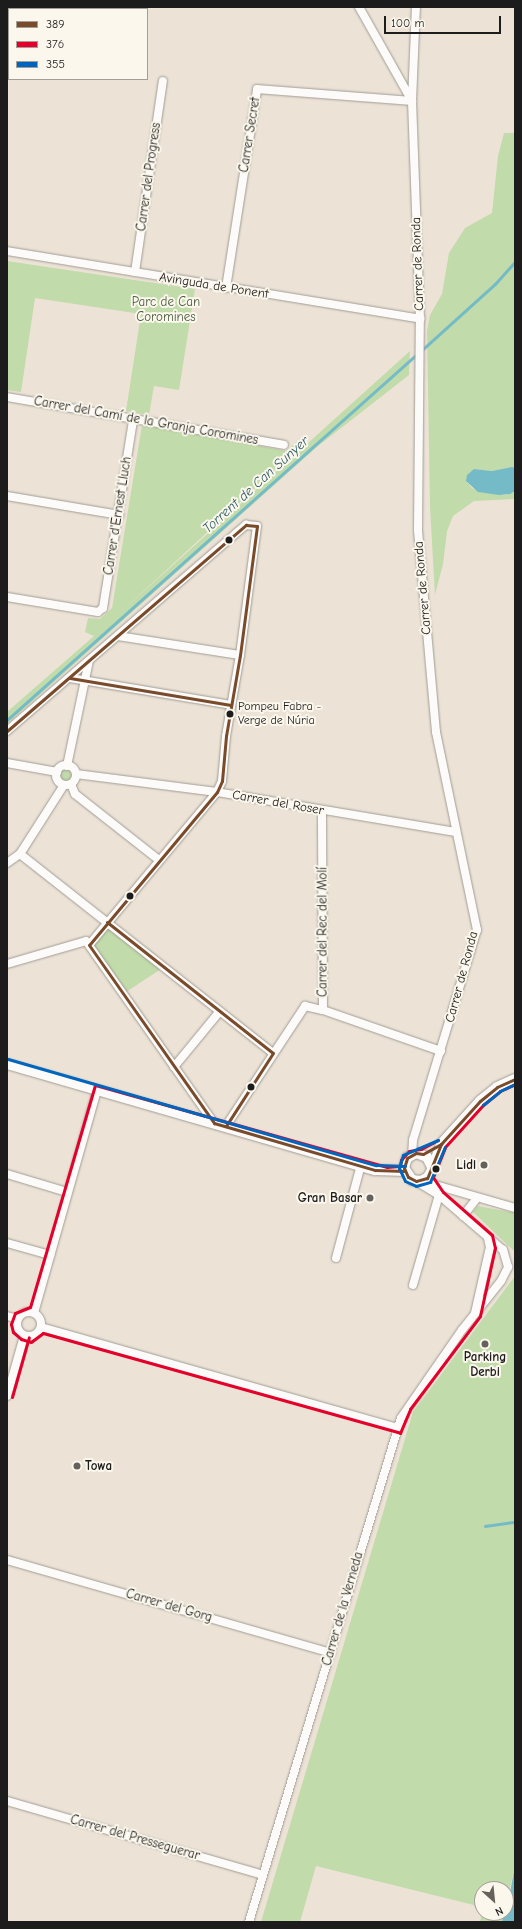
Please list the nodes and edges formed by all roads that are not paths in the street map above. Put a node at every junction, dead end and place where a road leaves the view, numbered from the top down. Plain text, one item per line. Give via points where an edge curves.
1 (359, 7) edge
2 (416, 7) edge
3 (163, 81) dead end
4 (412, 101) junction
5 (7, 251) edge
6 (135, 272) junction
7 (226, 288) junction
8 (420, 319) junction
9 (7, 397) edge
10 (133, 420) junction
11 (284, 444) dead end
12 (7, 496) edge
13 (119, 515) junction
14 (7, 597) edge
15 (118, 636) junction
16 (240, 655) junction
17 (89, 661) junction
18 (70, 678) junction
19 (84, 681) junction
20 (231, 705) junction
21 (7, 731) edge
22 (7, 763) edge
23 (67, 766) junction
24 (57, 772) junction
25 (76, 774) junction
26 (67, 784) junction
27 (217, 792) junction
28 (322, 812) junction
29 (455, 832) junction
30 (20, 854) junction
31 (159, 860) junction
32 (7, 863) edge
33 (107, 922) junction
34 (87, 943) junction
35 (7, 964) edge
36 (323, 1010) junction
37 (220, 1011) junction
38 (441, 1051) junction
39 (273, 1053) junction
40 (7, 1064) edge
41 (174, 1067) junction
42 (515, 1079) edge
43 (97, 1090) junction
44 (214, 1123) junction
45 (226, 1126) junction
46 (441, 1144) junction
47 (423, 1154) junction
48 (412, 1155) junction
49 (360, 1165) junction
50 (432, 1167) junction
51 (405, 1171) junction
52 (7, 1174) edge
53 (416, 1181) junction
54 (430, 1181) junction
55 (67, 1192) junction
56 (439, 1195) junction
57 (477, 1198) junction
58 (515, 1208) edge
59 (463, 1216) junction
60 (488, 1238) junction
61 (7, 1243) edge
62 (50, 1255) junction
63 (336, 1258) dead end
64 (481, 1279) junction
65 (413, 1285) dead end
66 (492, 1292) junction
67 (34, 1313) junction
68 (474, 1314) junction
69 (7, 1316) edge
70 (18, 1319) junction
71 (41, 1327) junction
72 (24, 1336) junction
73 (7, 1396) edge
74 (398, 1428) junction
75 (7, 1560) edge
76 (331, 1653) junction
77 (7, 1801) edge
78 (263, 1875) junction
79 (249, 1922) edge

1 - 4 street
2 - 4 street, Carrer de Ronda
3 - 6 street, Carrer del Progress
4 - 7 street, Carrer Secret via 257,89
4 - 8 street, Carrer de Ronda
5 - 6 street, Avinguda de Ponent
6 - 7 street, Avinguda de Ponent
7 - 8 street, Avinguda de Ponent
8 - 29 street, Carrer de Ronda via 418,530 436,732
9 - 10 street, Carrer del Camí de la Granja Coromines
10 - 11 street, Carrer del Camí de la Granja Coromines
10 - 13 street, Carrer d'Ernest Lluch
12 - 13 street
13 - 14 street, Carrer d'Ernest Lluch via 100,611
15 - 16 street
15 - 16 street via 246,525 257,526
15 - 17 street
16 - 20 street
17 - 18 street
17 - 19 street
18 - 19 street
18 - 21 street
19 - 20 street
19 - 23 street
20 - 27 street via 222,781
22 - 24 street
23 - 24 street
23 - 25 street via 73,768
24 - 26 street via 58,779
25 - 26 street
25 - 27 street, Carrer del Roser
26 - 30 street
26 - 31 street via 75,794
27 - 28 street, Carrer del Roser
27 - 31 street
28 - 29 street, Carrer del Roser
28 - 36 street, Carrer del Rec del Molí
29 - 38 street, Carrer de Ronda via 477,930
30 - 32 street
30 - 33 street
31 - 33 street
33 - 34 street
33 - 37 street
34 - 35 street
34 - 41 street
36 - 38 street
36 - 39 street, Carrer del Rec del Molí via 305,1006
37 - 39 street
37 - 41 street
38 - 48 street, Carrer de Ronda via 413,1140
39 - 45 street, Carrer del Rec del Molí
40 - 43 street
41 - 44 street
42 - 46 street via 484,1097
43 - 44 street
43 - 55 street
44 - 45 street
45 - 49 street
46 - 47 street
46 - 50 street
47 - 48 street
47 - 50 street via 431,1162
48 - 51 street via 405,1162
49 - 51 street via 386,1172
49 - 63 street
50 - 54 street
51 - 53 street via 408,1177
52 - 55 street
53 - 54 street
53 - 56 street
54 - 56 street
54 - 57 street
55 - 62 street
56 - 59 street
56 - 65 street
57 - 58 street
57 - 59 street
59 - 60 street
60 - 64 street, Carrer de la Verneda via 490,1247
60 - 66 street, Carrer de la Verneda via 503,1250 509,1262 506,1274
61 - 62 street
62 - 67 street
64 - 66 street via 484,1290
64 - 68 street, Carrer de la Verneda
66 - 68 street, Carrer de la Verneda
67 - 70 street via 24,1313
67 - 71 street via 39,1318
68 - 74 street, Carrer de la Verneda via 406,1407
69 - 70 street
70 - 72 street via 18,1330
71 - 72 street via 34,1335
71 - 74 street
72 - 73 street
74 - 76 street, Carrer de la Verneda
75 - 76 street, Carrer del Gorg
76 - 78 street, Carrer de la Verneda
77 - 78 street, Carrer del Presseguerar
78 - 79 street, Carrer de la Verneda

